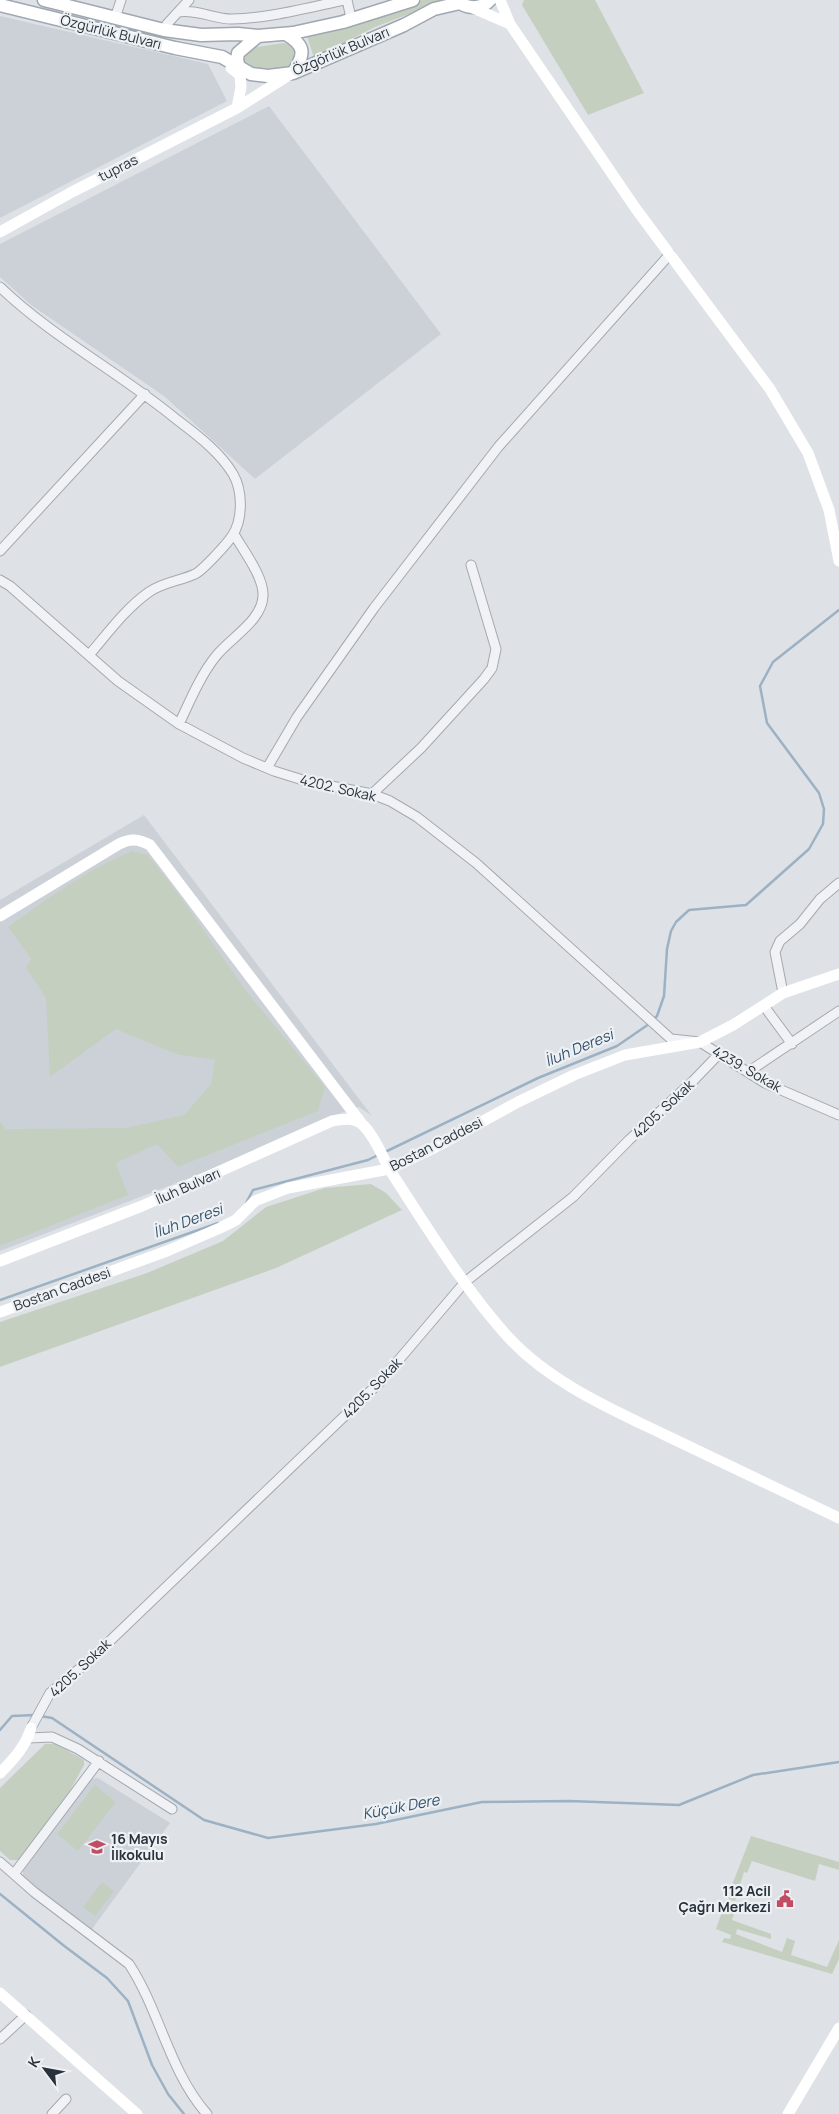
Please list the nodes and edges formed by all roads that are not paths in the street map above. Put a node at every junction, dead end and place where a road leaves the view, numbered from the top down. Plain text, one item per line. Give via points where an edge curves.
1 (44, 0) edge
2 (120, 0) edge
3 (189, 0) edge
4 (345, 0) edge
5 (413, 0) edge
6 (490, 0) edge
7 (500, 0) edge
8 (458, 2) edge
9 (0, 5) edge
10 (473, 8) junction
11 (178, 12) junction
12 (115, 18) junction
13 (351, 18) junction
14 (510, 24) junction
15 (164, 30) junction
16 (286, 34) junction
17 (258, 36) junction
18 (222, 57) joint
19 (240, 72) junction
20 (293, 73) junction
21 (238, 108) junction
22 (0, 232) edge
23 (670, 254) junction
24 (0, 288) edge
25 (145, 394) junction
26 (234, 534) junction
27 (0, 551) edge
28 (839, 561) edge
29 (471, 565) dead end
30 (0, 580) edge
31 (89, 654) junction
32 (180, 724) junction
33 (267, 768) junction
34 (372, 794) junction
35 (839, 883) edge
36 (0, 916) edge
37 (839, 974) edge
38 (783, 993) junction
39 (764, 1006) junction
40 (839, 1011) edge
41 (656, 1025) joint
42 (700, 1042) junction
43 (792, 1044) junction
44 (719, 1054) junction
45 (748, 1072) junction
46 (839, 1115) edge
47 (367, 1131) junction
48 (387, 1166) junction
49 (0, 1261) edge
50 (465, 1282) junction
51 (0, 1312) edge
52 (839, 1518) edge
53 (30, 1733) junction
54 (99, 1761) junction
55 (0, 1773) edge
56 (172, 1809) dead end
57 (0, 1862) edge
58 (14, 1874) junction
59 (0, 1993) edge
60 (26, 2015) junction
61 (839, 2028) edge
62 (0, 2038) edge
63 (66, 2099) dead end
64 (52, 2114) edge
65 (137, 2114) edge
66 (207, 2114) edge
67 (788, 2114) edge

1 - 12 main road, Özgürlük Bulvarı
2 - 12 street
3 - 11 street
4 - 11 street via 264,16 230,19
4 - 13 street
5 - 13 main road, Özgürlük Bulvarı
6 - 10 main road
7 - 14 street
8 - 10 main road
8 - 20 main road, Özgörlük Bulvarı via 434,9
9 - 18 main road, Özgürlük Bulvarı
10 - 14 street
11 - 15 street
12 - 15 main road, Özgürlük Bulvarı
13 - 16 main road, Özgürlük Bulvarı
14 - 23 street
15 - 17 main road, Özgürlük Bulvarı via 201,35
16 - 17 main road, Özgürlük Bulvarı
16 - 20 main road via 298,42 302,50 300,62
17 - 19 main road via 238,53
18 - 19 main road, Özgörlük Bulvarı
19 - 20 main road, Özgörlük Bulvarı via 268,76
19 - 21 street
20 - 21 street, tupras
21 - 22 street, tupras
23 - 28 street via 770,389 808,453 829,510
23 - 33 street via 499,446 374,608 297,717
24 - 25 street via 27,311
25 - 26 street via 204,440 232,473 240,500
25 - 27 street
26 - 31 street via 197,573 151,590 138,600
26 - 32 street via 260,580 261,607 252,621 215,656
29 - 34 street via 496,649 492,668 421,748
30 - 31 street, 4202. Sokak
31 - 32 street, 4202. Sokak via 118,681
32 - 33 street, 4202. Sokak
33 - 34 street, 4202. Sokak via 306,782
34 - 41 street, 4202. Sokak via 417,817 476,863
35 - 38 street via 780,941 775,952
36 - 47 street via 119,844 131,839 150,845
37 - 38 street, Bostan Caddesi
38 - 39 street, Bostan Caddesi
39 - 42 street, Bostan Caddesi
39 - 43 street
40 - 43 street
41 - 42 street, 4239. Sokak via 671,1039
42 - 44 street, 4239. Sokak
42 - 48 street, Bostan Caddesi via 626,1055 574,1075
43 - 45 street
44 - 45 street, 4239. Sokak
44 - 50 street, 4205. Sokak via 573,1197
45 - 46 street, 4239. Sokak via 765,1083
47 - 48 street
47 - 49 street, İluh Bulvarı via 354,1120 332,1121 142,1206
48 - 50 street
48 - 51 street, Bostan Caddesi via 288,1188 255,1201 236,1220 167,1251
50 - 52 street via 509,1338 562,1382 612,1410
50 - 53 street, 4205. Sokak via 399,1360 346,1415 90,1660 50,1693
53 - 54 street via 52,1737
53 - 55 street via 13,1760
54 - 56 street
54 - 58 street
57 - 58 street
58 - 66 street via 128,1964 146,1994 193,2099
59 - 60 street
60 - 62 street
60 - 65 street
61 - 67 street
63 - 64 street

